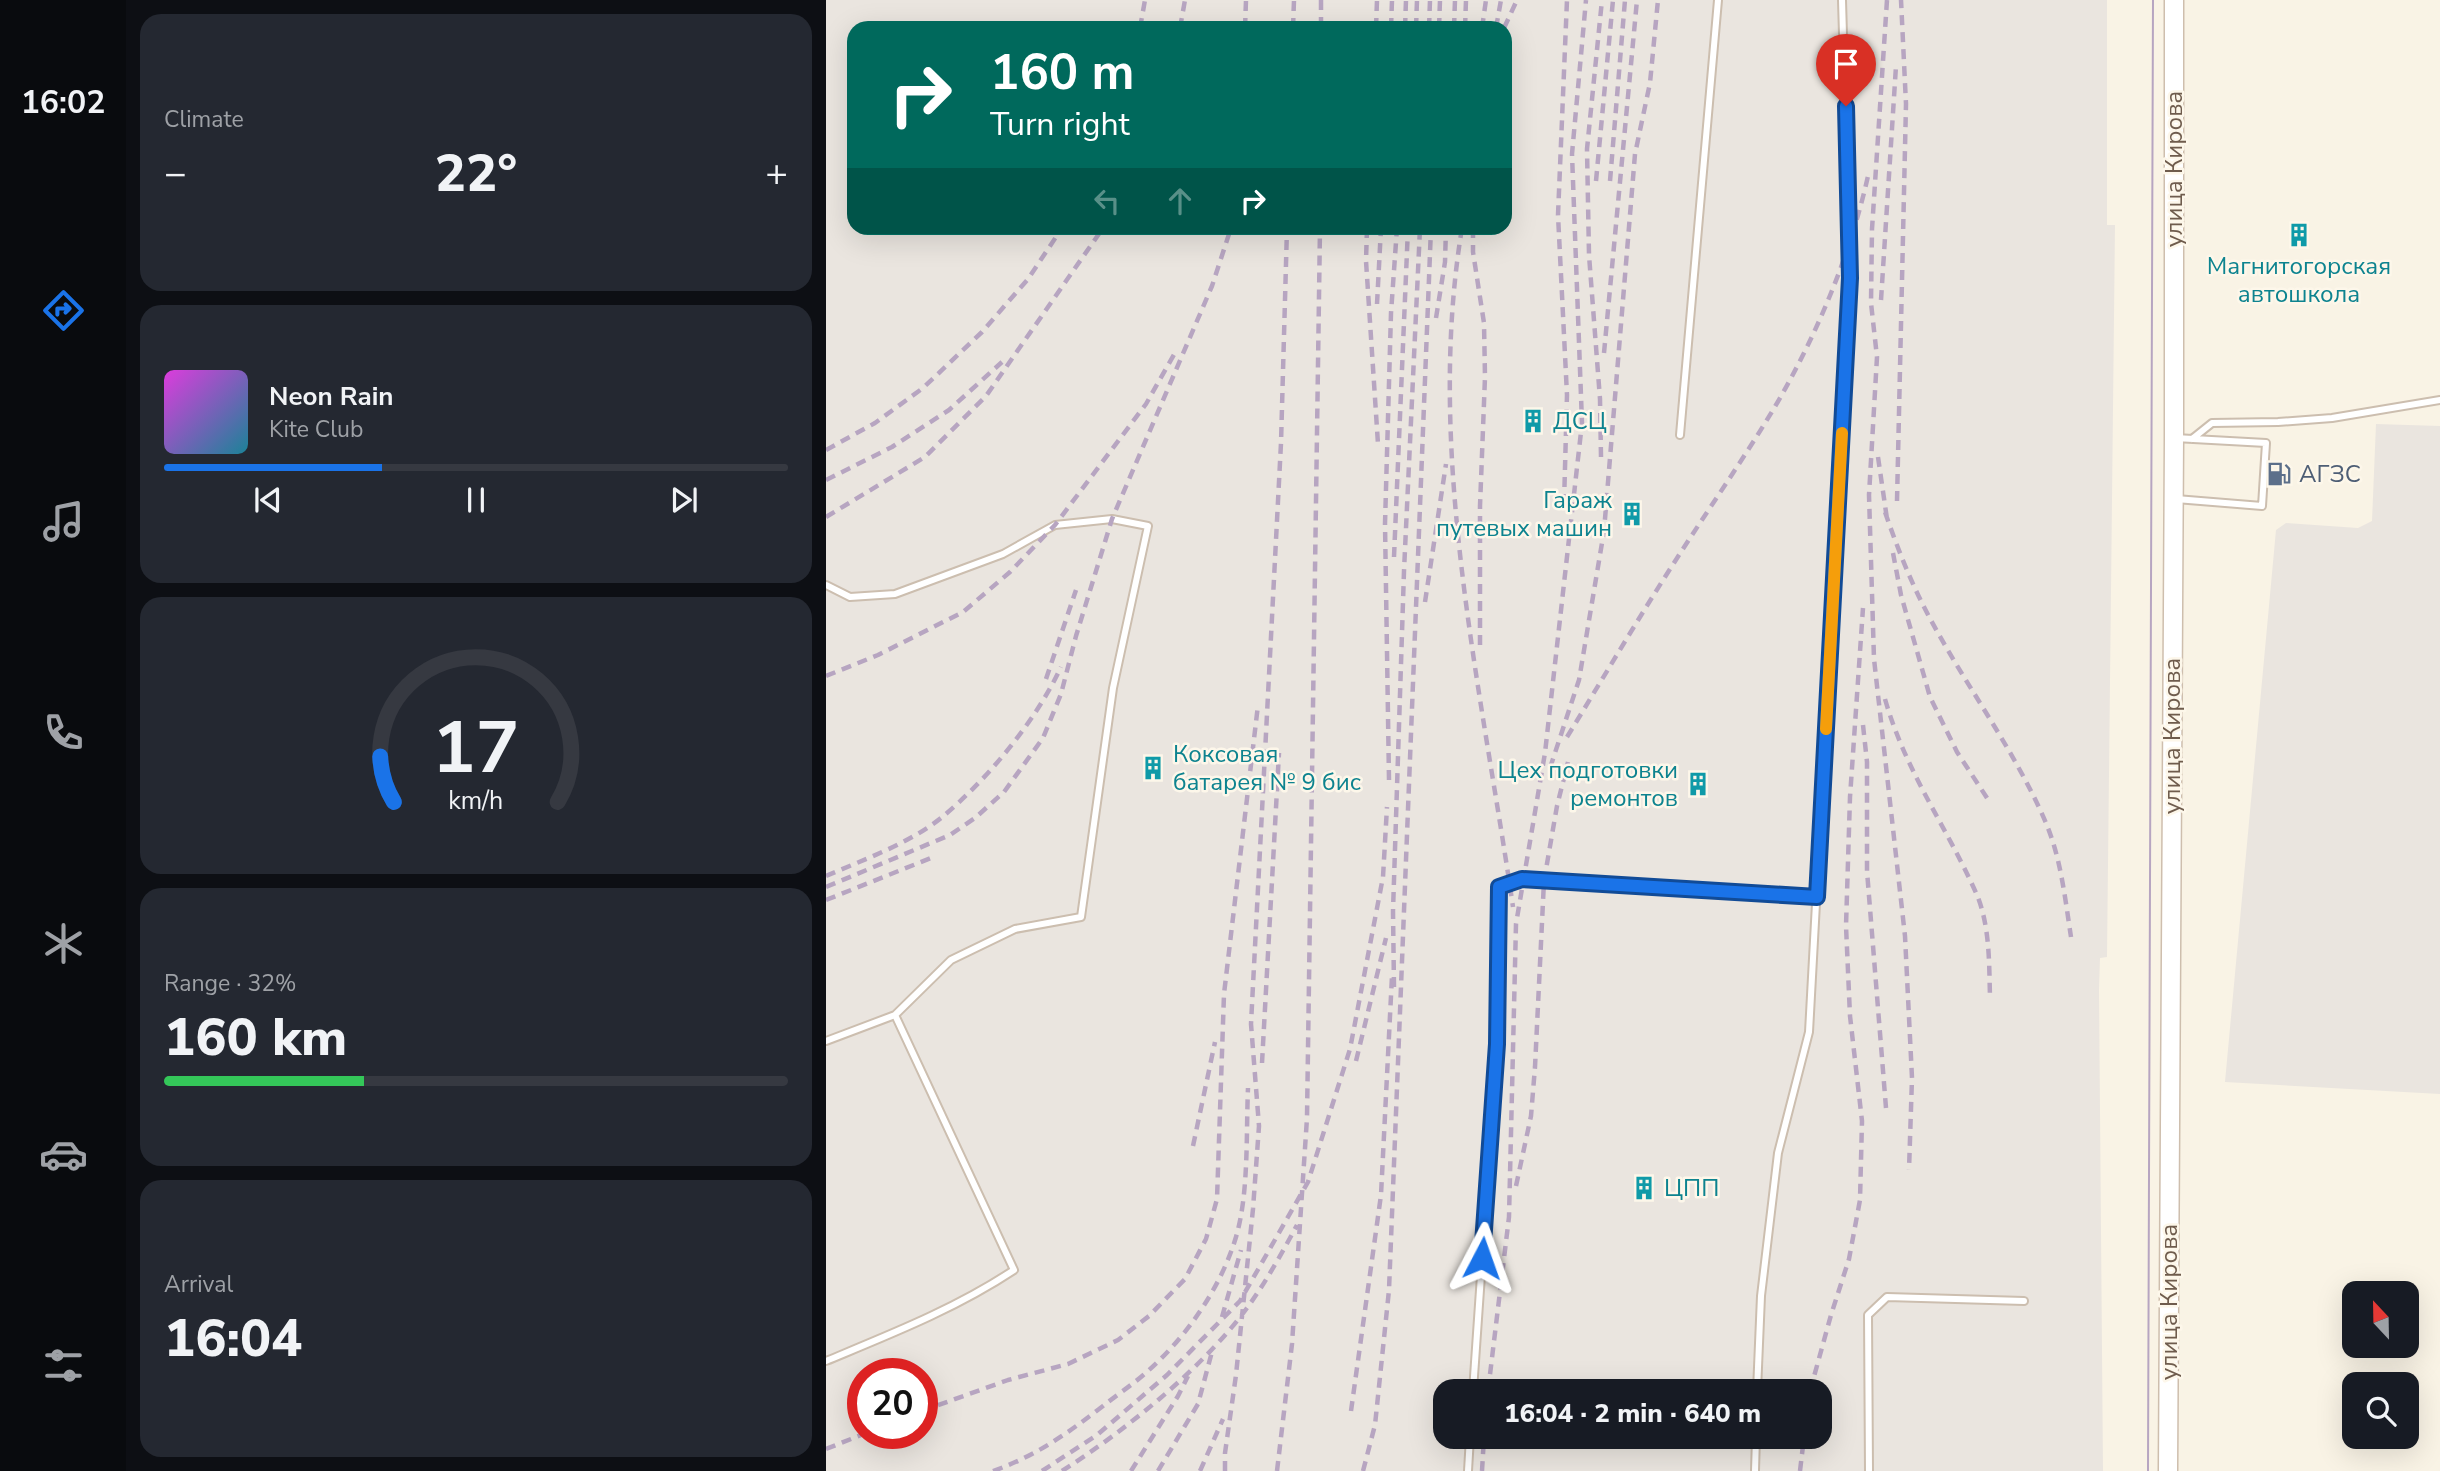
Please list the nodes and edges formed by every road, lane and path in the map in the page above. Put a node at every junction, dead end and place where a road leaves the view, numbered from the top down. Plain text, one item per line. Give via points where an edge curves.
1 (1718, 0) edge
2 (1842, 0) edge
3 (2174, 0) edge
4 (2440, 400) edge
5 (1680, 435) dead end
6 (2183, 439) junction
7 (2174, 499) junction
8 (826, 585) edge
9 (1817, 897) junction
10 (895, 1015) junction
11 (826, 1041) edge
12 (2024, 1301) dead end
13 (826, 1361) edge
14 (1474, 1379) edge
15 (1758, 1379) edge
16 (1469, 1449) edge
17 (1756, 1449) edge
18 (1468, 1471) edge
19 (1755, 1471) edge
20 (1869, 1471) edge
21 (2168, 1471) edge

1 - 5 lane
2 - 9 lane via 1850,278
3 - 6 main road, улица Кирова
4 - 6 lane via 2332,418 2212,423
6 - 7 main road, улица Кирова
6 - 7 lane via 2266,443 2263,506
7 - 21 main road, улица Кирова
8 - 10 lane via 850,597 895,594 1003,554 1055,525 1112,519 1148,526 1113,688 1081,917 1015,929 951,961
9 - 14 lane via 1522,879 1499,887 1497,1044
9 - 15 lane via 1809,1032 1778,1153 1761,1296
10 - 11 lane
10 - 13 lane via 1014,1270 979,1294
12 - 20 lane via 1887,1297 1868,1315
16 - 18 lane
17 - 19 lane

